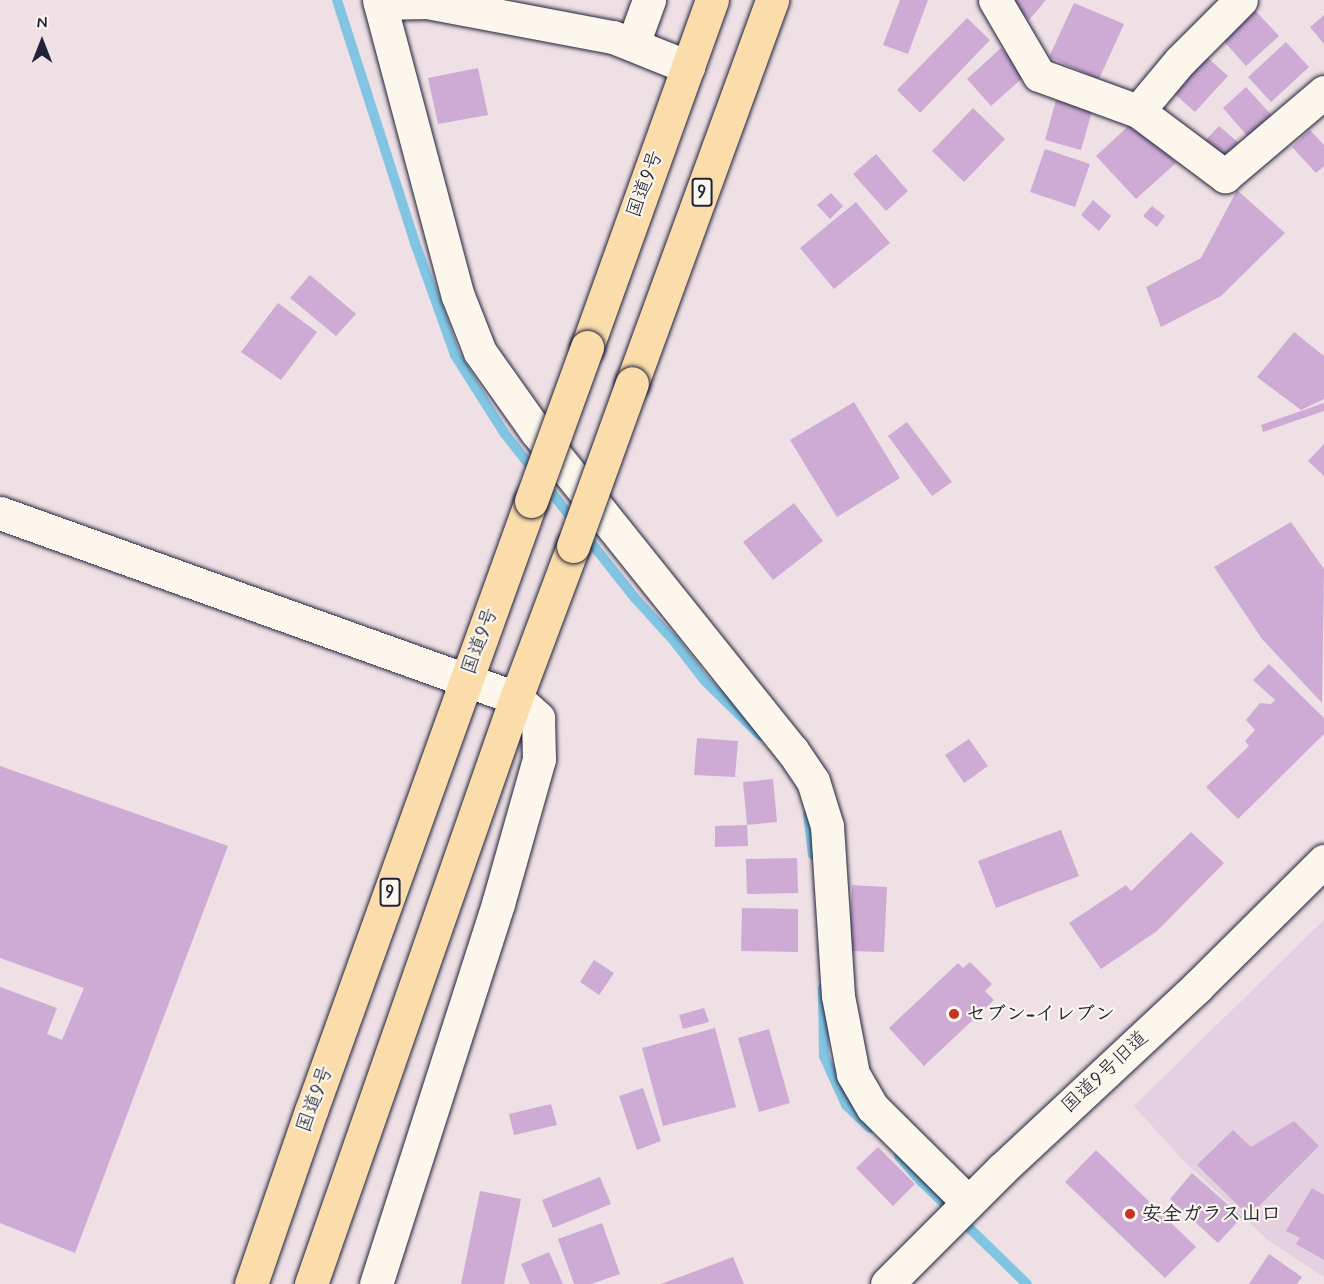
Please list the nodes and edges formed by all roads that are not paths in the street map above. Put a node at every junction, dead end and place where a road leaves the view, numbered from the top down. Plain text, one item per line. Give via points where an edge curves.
1 (649, 0) edge
2 (712, 0) edge
3 (772, 0) edge
4 (995, 0) edge
5 (1241, 0) edge
6 (380, 1) edge
7 (633, 45) junction
8 (688, 67) junction
9 (1324, 92) edge
10 (1138, 111) junction
11 (0, 513) edge
12 (466, 680) junction
13 (516, 698) junction
14 (1324, 861) edge
15 (968, 1202) junction
16 (251, 1284) edge
17 (311, 1284) edge
18 (376, 1284) edge
19 (887, 1284) edge

1 - 7 street
2 - 8 highway, 国道9号 / 9
3 - 13 highway, 9, bridge
4 - 10 street via 1038,75
5 - 10 street via 1180,61
6 - 7 street via 428,2 613,37
6 - 15 street via 458,296 480,352 536,431 813,781 827,826 838,996 853,1074 873,1108
7 - 8 street
8 - 12 highway, 国道9号 / 9, bridge
9 - 10 street via 1225,176
11 - 12 street
12 - 13 street
12 - 16 highway, 国道9号 / 9
13 - 17 highway, 9
13 - 18 street via 538,718 539,759 498,904
14 - 15 street, 国道9号旧道 via 1197,987
15 - 19 street, 国道9号旧道

